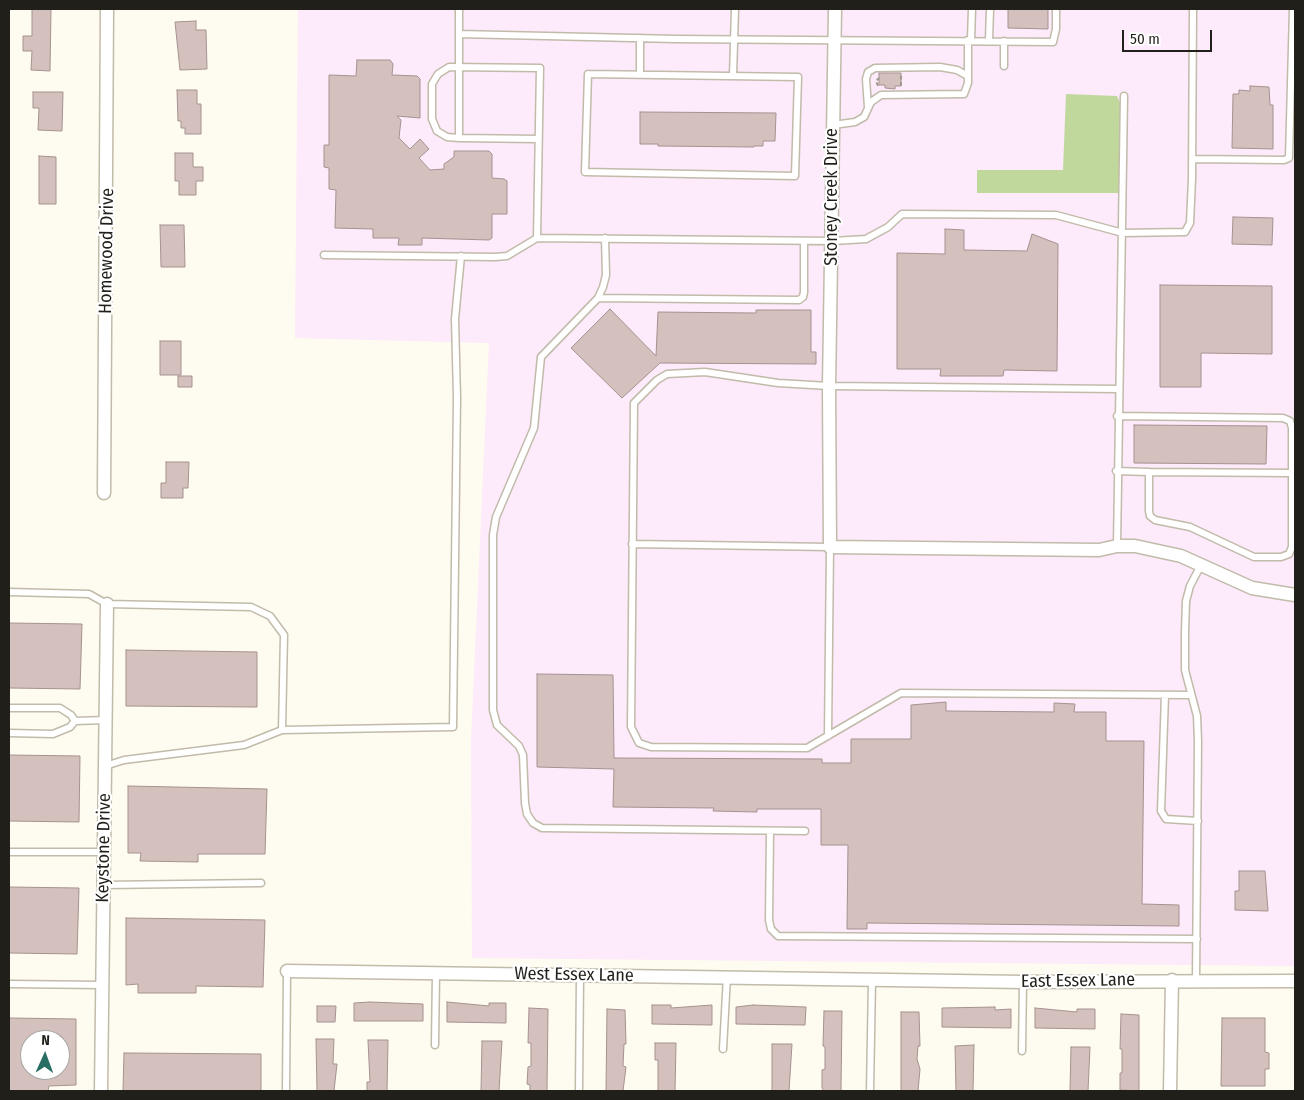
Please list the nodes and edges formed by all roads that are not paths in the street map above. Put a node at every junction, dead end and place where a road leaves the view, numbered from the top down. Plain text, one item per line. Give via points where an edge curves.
1 (107, 9) edge
2 (459, 9) edge
3 (735, 9) edge
4 (835, 9) edge
5 (972, 9) edge
6 (990, 9) edge
7 (1056, 9) edge
8 (1193, 9) edge
9 (1293, 9) edge
10 (459, 34) junction
11 (640, 38) junction
12 (735, 39) junction
13 (833, 39) junction
14 (970, 40) junction
15 (989, 40) junction
16 (1004, 41) junction
17 (1004, 66) dead end
18 (459, 67) junction
19 (640, 74) junction
20 (733, 76) junction
21 (968, 76) junction
22 (1124, 96) dead end
23 (868, 110) junction
24 (833, 125) junction
25 (459, 138) junction
26 (538, 139) junction
27 (1193, 159) junction
28 (1123, 233) junction
29 (538, 238) junction
30 (605, 238) junction
31 (804, 241) junction
32 (833, 241) junction
33 (324, 255) dead end
34 (461, 256) junction
35 (598, 298) junction
36 (829, 386) junction
37 (1118, 389) junction
38 (1117, 416) junction
39 (1116, 471) junction
40 (1149, 472) junction
41 (1292, 473) junction
42 (104, 493) dead end
43 (632, 544) junction
44 (1117, 546) junction
45 (830, 547) junction
46 (1201, 565) junction
47 (9, 592) edge
48 (1295, 595) edge
49 (107, 604) junction
50 (1165, 695) junction
51 (1191, 695) junction
52 (9, 708) edge
53 (106, 720) junction
54 (75, 721) junction
55 (282, 730) junction
56 (9, 733) edge
57 (828, 736) junction
58 (105, 766) junction
59 (1198, 821) junction
60 (770, 831) junction
61 (805, 831) dead end
62 (9, 852) edge
63 (104, 852) junction
64 (261, 883) dead end
65 (103, 885) junction
66 (1197, 939) junction
67 (287, 971) joint
68 (436, 973) junction
69 (580, 975) junction
70 (728, 976) junction
71 (867, 978) junction
72 (1172, 980) junction
73 (1196, 981) junction
74 (1295, 981) edge
75 (1023, 982) junction
76 (9, 984) edge
77 (102, 985) junction
78 (435, 1045) dead end
79 (723, 1049) dead end
80 (1022, 1052) dead end
81 (101, 1091) edge
82 (286, 1091) edge
83 (579, 1091) edge
84 (870, 1091) edge
85 (1170, 1091) edge

1 - 42 street, Homewood Drive
2 - 10 lane
3 - 12 lane
4 - 13 street, Stoney Creek Drive
5 - 14 lane
6 - 15 lane
7 - 16 lane via 1053,42
8 - 27 lane
9 - 27 lane via 1288,158
10 - 11 lane
10 - 18 lane
11 - 12 lane
11 - 19 lane
12 - 13 lane
12 - 20 lane
13 - 14 lane
13 - 24 street, Stoney Creek Drive
14 - 15 lane
14 - 21 lane
15 - 16 lane
16 - 17 lane
18 - 25 lane
18 - 25 lane via 438,74 432,84 432,119 437,131 447,137
18 - 26 lane via 540,68
19 - 20 lane
19 - 20 lane via 588,74 585,172 795,176 798,77
21 - 23 lane via 964,94 881,95 871,102
21 - 23 lane via 940,67 874,68 866,79
22 - 28 lane
23 - 24 lane via 855,122
24 - 32 street, Stoney Creek Drive
25 - 26 lane
26 - 29 lane
27 - 28 lane via 1190,223 1185,232
28 - 32 lane via 1056,215 902,214 888,227 866,239
28 - 37 lane
29 - 30 lane
29 - 34 lane via 506,256
30 - 31 lane
30 - 35 lane via 606,275
31 - 32 lane
31 - 35 lane via 804,292 798,300
32 - 36 street, Stoney Creek Drive
33 - 34 lane
34 - 55 lane via 455,319 453,727
35 - 60 lane via 541,357 534,428 496,517 492,534 493,710 497,725 519,746 523,755 527,814 542,828
36 - 37 lane
36 - 43 lane via 778,383 705,372 667,374 657,380 634,403
36 - 45 street, Stoney Creek Drive
37 - 38 lane
38 - 39 lane
38 - 41 lane via 1283,418 1290,421 1292,428
39 - 40 lane
39 - 44 lane
40 - 41 lane
40 - 41 lane via 1150,516 1156,520 1190,527 1245,554 1281,557 1289,554 1292,547
43 - 45 lane
43 - 57 lane via 631,728 640,743 651,747 807,748
44 - 45 street via 1099,550
44 - 46 street via 1156,548
45 - 57 lane
46 - 48 street via 1252,588
46 - 51 lane via 1186,601 1185,670
47 - 49 lane via 89,594
49 - 53 street, Keystone Drive
49 - 55 lane via 251,607 270,616 284,635
50 - 51 lane
50 - 57 lane via 901,694
50 - 59 lane via 1161,811 1166,819
51 - 59 lane via 1197,716
52 - 54 lane via 60,708
53 - 54 lane
53 - 58 street, Keystone Drive
54 - 56 lane via 70,727 53,734
55 - 58 lane via 244,745 124,760
58 - 63 street, Keystone Drive
59 - 66 lane
60 - 61 lane
60 - 66 lane via 769,920 778,936
62 - 63 lane
63 - 65 street, Keystone Drive
64 - 65 lane
65 - 77 street, Keystone Drive
66 - 73 lane
67 - 68 street, West Essex Lane
67 - 82 lane
68 - 69 street, West Essex Lane
68 - 78 lane
69 - 70 street, West Essex Lane
69 - 83 lane
70 - 71 street, West Essex Lane
70 - 79 lane
71 - 75 street, East Essex Lane
71 - 84 lane
72 - 73 street, East Essex Lane
72 - 75 street, East Essex Lane
72 - 85 street
73 - 74 street, East Essex Lane
75 - 80 lane
76 - 77 lane
77 - 81 street, Keystone Drive

